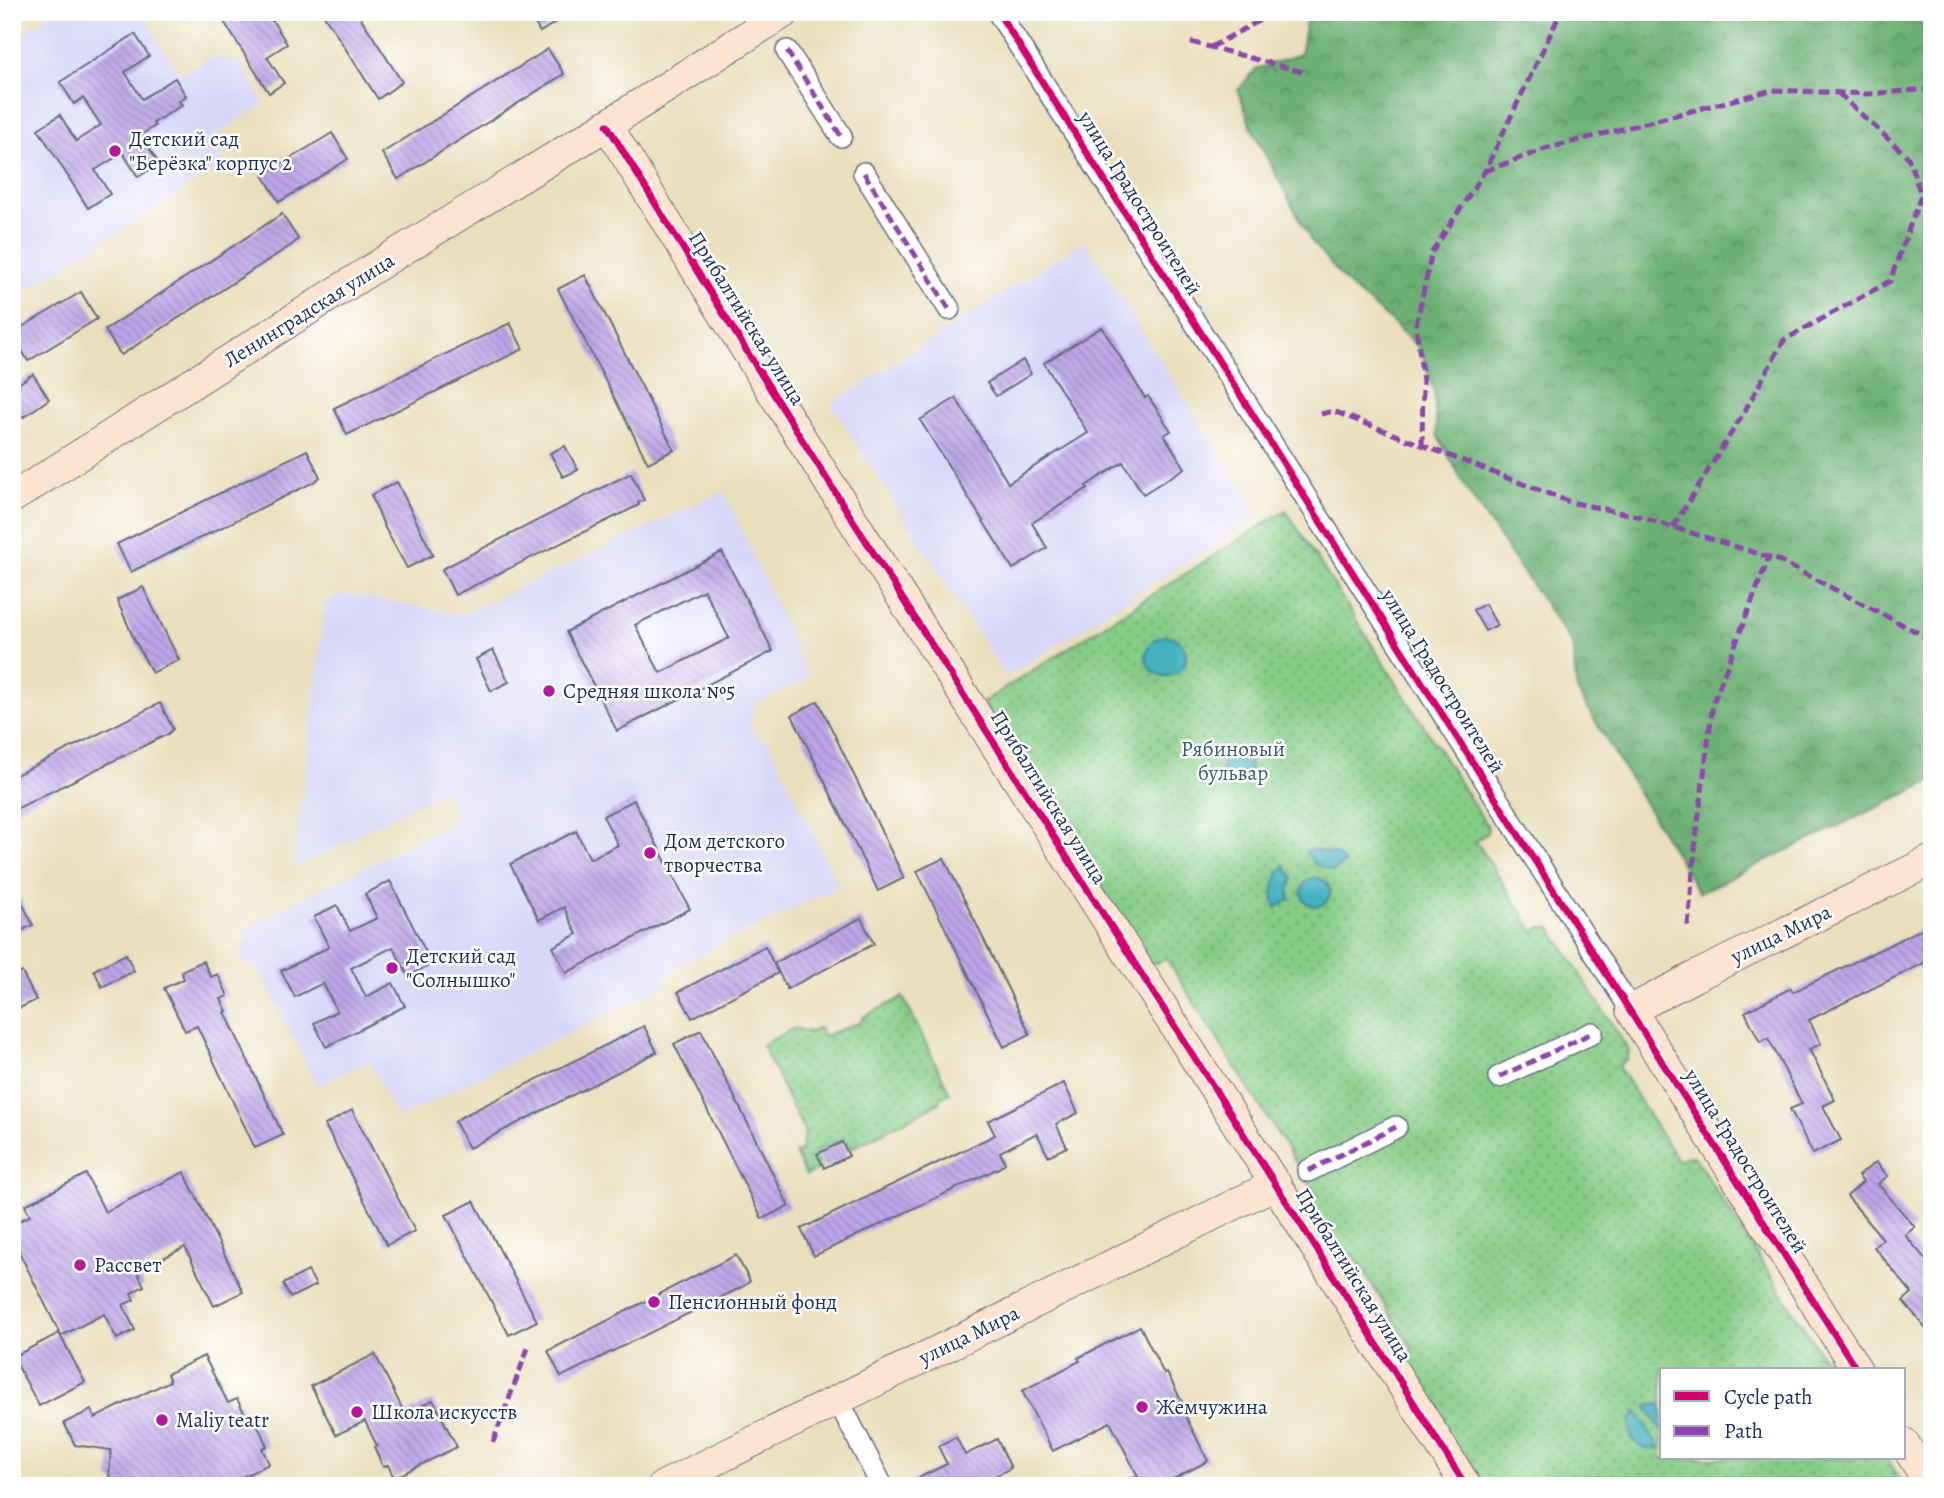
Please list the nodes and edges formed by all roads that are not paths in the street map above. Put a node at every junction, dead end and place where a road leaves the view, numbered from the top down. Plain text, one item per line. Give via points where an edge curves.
1 (785, 12) edge
2 (998, 12) edge
3 (787, 51) dead end
4 (607, 125) junction
5 (841, 136) dead end
6 (864, 173) dead end
7 (949, 309) dead end
8 (12, 498) edge
9 (1932, 860) edge
10 (1631, 1010) junction
11 (1592, 1033) dead end
12 (1499, 1077) dead end
13 (1396, 1127) dead end
14 (1308, 1171) dead end
15 (1276, 1184) junction
16 (1856, 1368) edge
17 (838, 1399) junction
18 (1906, 1446) edge
19 (663, 1486) edge
20 (882, 1486) edge
21 (1466, 1486) edge
22 (1931, 1486) edge

1 - 4 street
2 - 10 street, улица Градостроителей
3 - 5 street
4 - 8 street, Ленинградская улица
4 - 15 street, Прибалтийская улица via 780,406
6 - 7 street
9 - 10 street, улица Мира
10 - 16 street, улица Градостроителей
11 - 12 street
13 - 14 street
15 - 17 street, улица Мира
15 - 21 street, Прибалтийская улица
17 - 19 street, улица Мира
17 - 20 street
18 - 22 street

